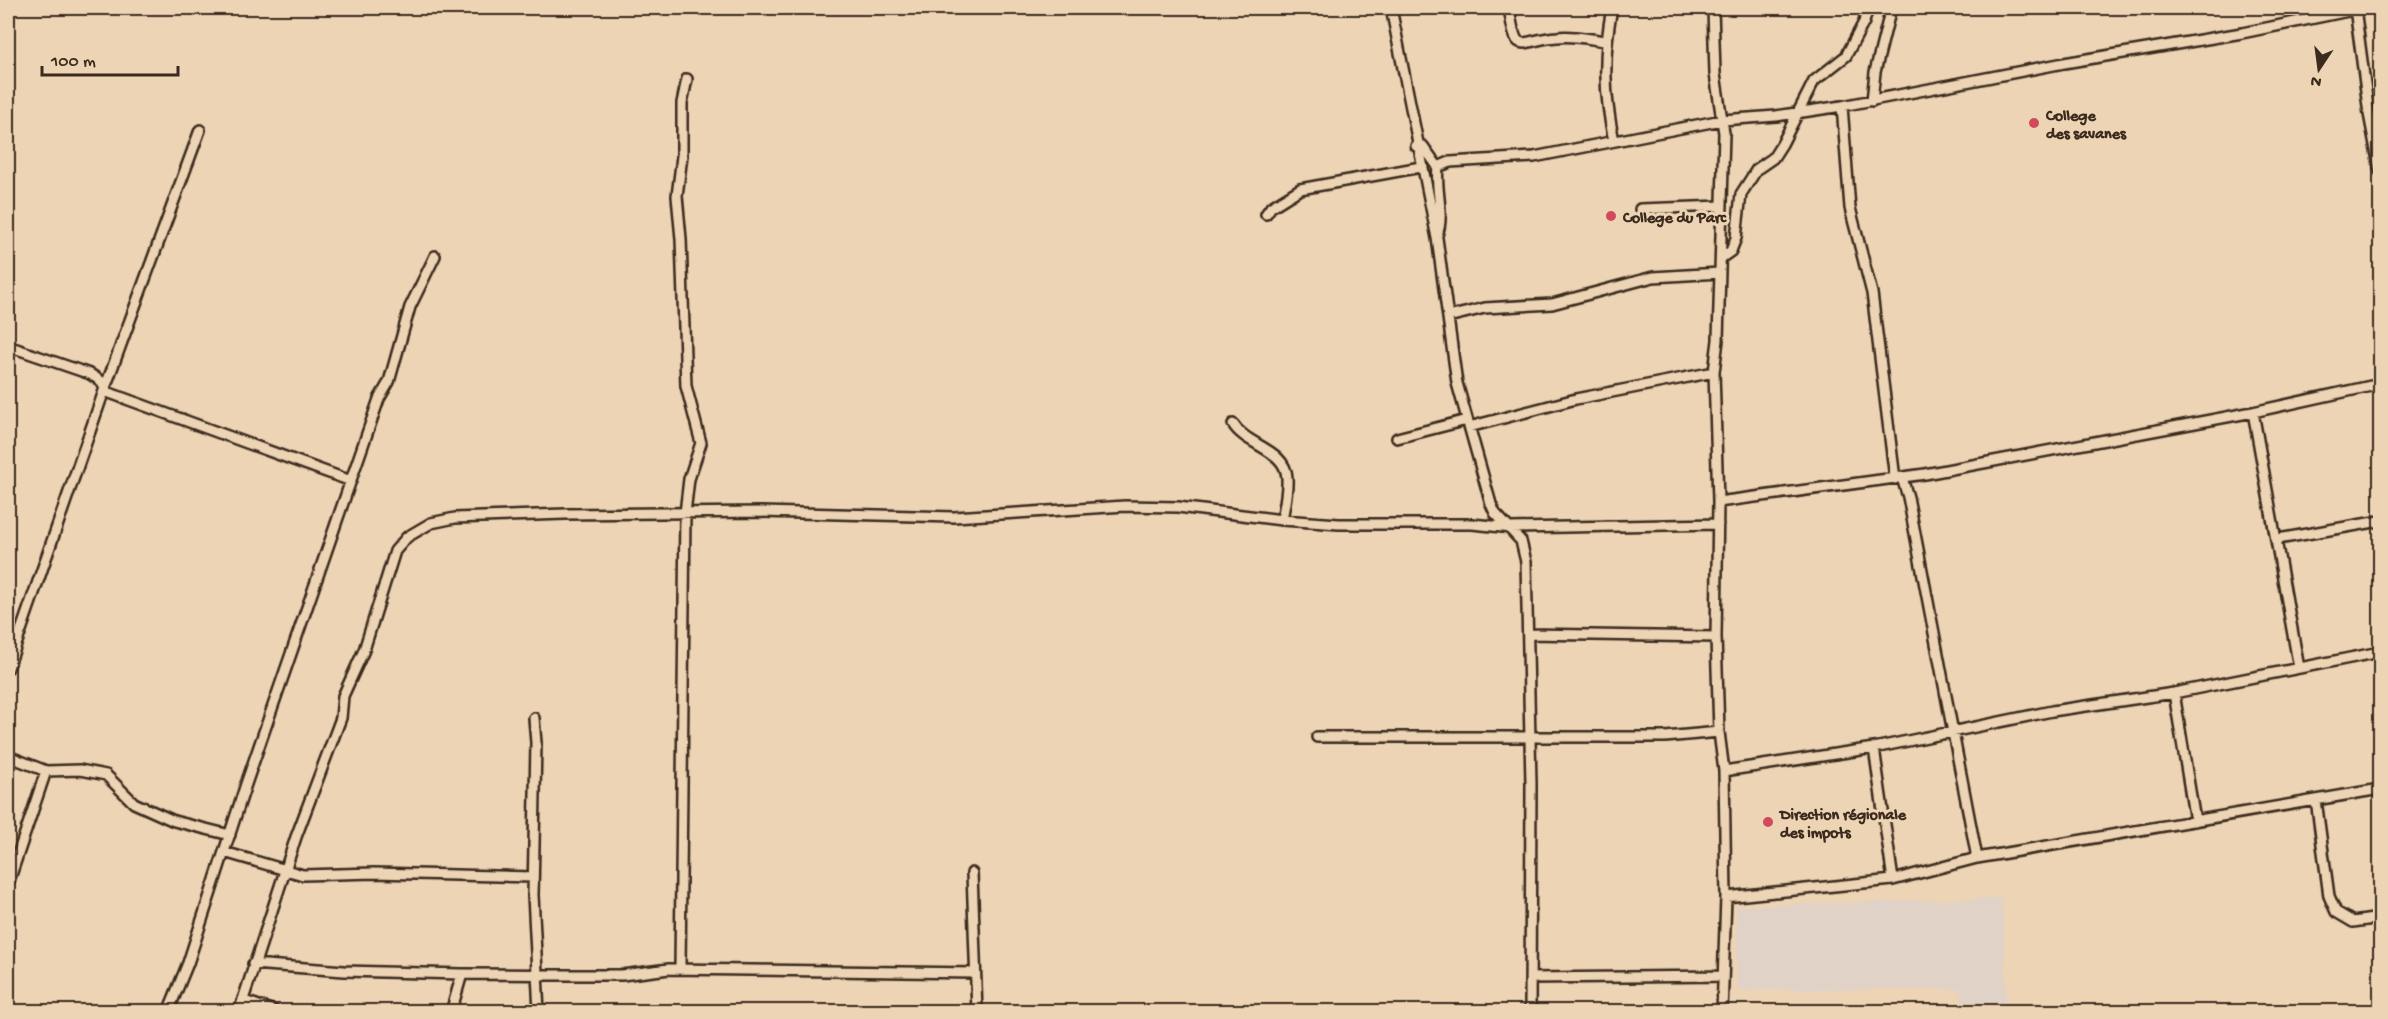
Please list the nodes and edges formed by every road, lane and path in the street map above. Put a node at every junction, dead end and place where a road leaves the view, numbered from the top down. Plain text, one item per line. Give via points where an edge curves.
1 (1390, 8) edge
2 (1509, 8) edge
3 (1612, 8) edge
4 (1713, 8) edge
5 (1868, 8) edge
6 (1891, 8) edge
7 (2358, 8) edge
8 (1605, 41) junction
9 (687, 79) dead end
10 (1872, 100) junction
11 (1842, 106) junction
12 (1799, 112) junction
13 (1722, 120) junction
14 (200, 130) dead end
15 (1614, 141) junction
16 (1416, 146) junction
17 (1421, 167) junction
18 (1438, 167) junction
19 (2380, 171) edge
20 (1722, 206) junction
21 (1640, 209) dead end
22 (1266, 214) dead end
23 (1437, 238) junction
24 (435, 256) dead end
25 (1721, 258) junction
26 (1720, 273) junction
27 (1448, 317) junction
28 (8, 346) edge
29 (1714, 372) junction
30 (2380, 384) edge
31 (105, 388) junction
32 (2253, 412) junction
33 (1468, 423) junction
34 (1233, 424) dead end
35 (1397, 438) dead end
36 (1899, 479) junction
37 (351, 481) junction
38 (1718, 502) junction
39 (685, 513) junction
40 (1282, 520) junction
41 (2380, 521) edge
42 (1718, 524) junction
43 (1512, 528) junction
44 (2278, 539) junction
45 (1528, 634) junction
46 (1716, 637) junction
47 (2380, 652) edge
48 (8, 668) edge
49 (2299, 668) junction
50 (2174, 693) junction
51 (534, 718) dead end
52 (1952, 731) junction
53 (1719, 732) junction
54 (1317, 737) dead end
55 (1528, 737) junction
56 (1874, 748) junction
57 (8, 756) edge
58 (46, 771) junction
59 (1724, 771) junction
60 (2380, 789) edge
61 (2316, 800) junction
62 (2195, 821) junction
63 (230, 835) junction
64 (224, 852) junction
65 (1977, 858) junction
66 (285, 871) junction
67 (972, 873) dead end
68 (534, 877) junction
69 (1893, 880) junction
70 (8, 884) edge
71 (1726, 897) junction
72 (2380, 918) edge
73 (253, 964) junction
74 (680, 969) junction
75 (975, 973) junction
76 (462, 974) junction
77 (537, 974) junction
78 (1723, 976) junction
79 (1530, 978) junction
80 (244, 1001) junction
81 (168, 1011) edge
82 (239, 1011) edge
83 (277, 1011) edge
84 (451, 1011) edge
85 (539, 1011) edge
86 (977, 1011) edge
87 (1530, 1011) edge
88 (1722, 1011) edge

1 - 16 street
2 - 8 street via 1514,35 1526,45 1557,37
3 - 8 street
4 - 13 street via 1715,74
5 - 12 street via 1846,56 1814,81
6 - 10 street
7 - 10 street
7 - 19 street
8 - 15 street via 1605,104
9 - 39 street via 677,196 686,386 701,443 689,479
10 - 11 street
11 - 12 street
11 - 36 street via 1850,208 1872,293
12 - 13 street
12 - 25 street via 1778,151 1757,169 1741,194 1736,238 1731,251
13 - 15 street
13 - 20 street
14 - 31 street
15 - 18 street via 1534,157 1450,162
16 - 17 street
16 - 18 street via 1423,146
17 - 22 street via 1299,189 1270,207
17 - 23 street
18 - 23 street
20 - 21 street
20 - 25 street
23 - 27 street
24 - 37 street via 410,307 389,382 379,399
25 - 26 street
26 - 27 street via 1653,277 1552,304 1485,308
26 - 29 street
27 - 33 street via 1457,383
28 - 31 street via 90,374
29 - 33 street
29 - 38 street
30 - 32 street
31 - 37 street via 107,392
31 - 48 street
32 - 36 street
32 - 44 street
33 - 35 street
33 - 43 street via 1491,504
34 - 40 street via 1239,435 1278,458 1287,476
36 - 38 street
36 - 52 street via 1908,497
37 - 63 street
38 - 42 street
39 - 40 street via 954,517 1125,506 1198,509
39 - 66 street via 455,518 431,523 406,537 395,551 364,650 343,696 341,718
39 - 74 street
40 - 43 street
41 - 44 street
42 - 43 street
42 - 46 street
43 - 45 street via 1521,541 1526,562
44 - 49 street
45 - 46 street
45 - 55 street
46 - 53 street
47 - 49 street
49 - 50 street
50 - 52 street
50 - 62 street
51 - 68 street
52 - 56 street
52 - 65 street
53 - 55 street
53 - 59 street
54 - 55 street
55 - 79 street
56 - 59 street
56 - 69 street
57 - 58 street
58 - 63 street via 80,770 106,775 134,803 174,821
58 - 70 street
59 - 71 street
60 - 61 street
61 - 62 street
61 - 72 street via 2330,896 2336,912 2353,922
62 - 65 street
63 - 64 street
64 - 66 street
64 - 81 street
65 - 69 street
66 - 68 street via 303,875
66 - 73 street
67 - 75 street
68 - 77 street
69 - 71 street
71 - 78 street
73 - 76 street
73 - 80 street
74 - 75 street
74 - 77 street via 622,975
75 - 86 street
76 - 77 street
76 - 84 street
77 - 85 street
78 - 79 street
78 - 88 street
79 - 87 street
80 - 82 street
80 - 83 street

